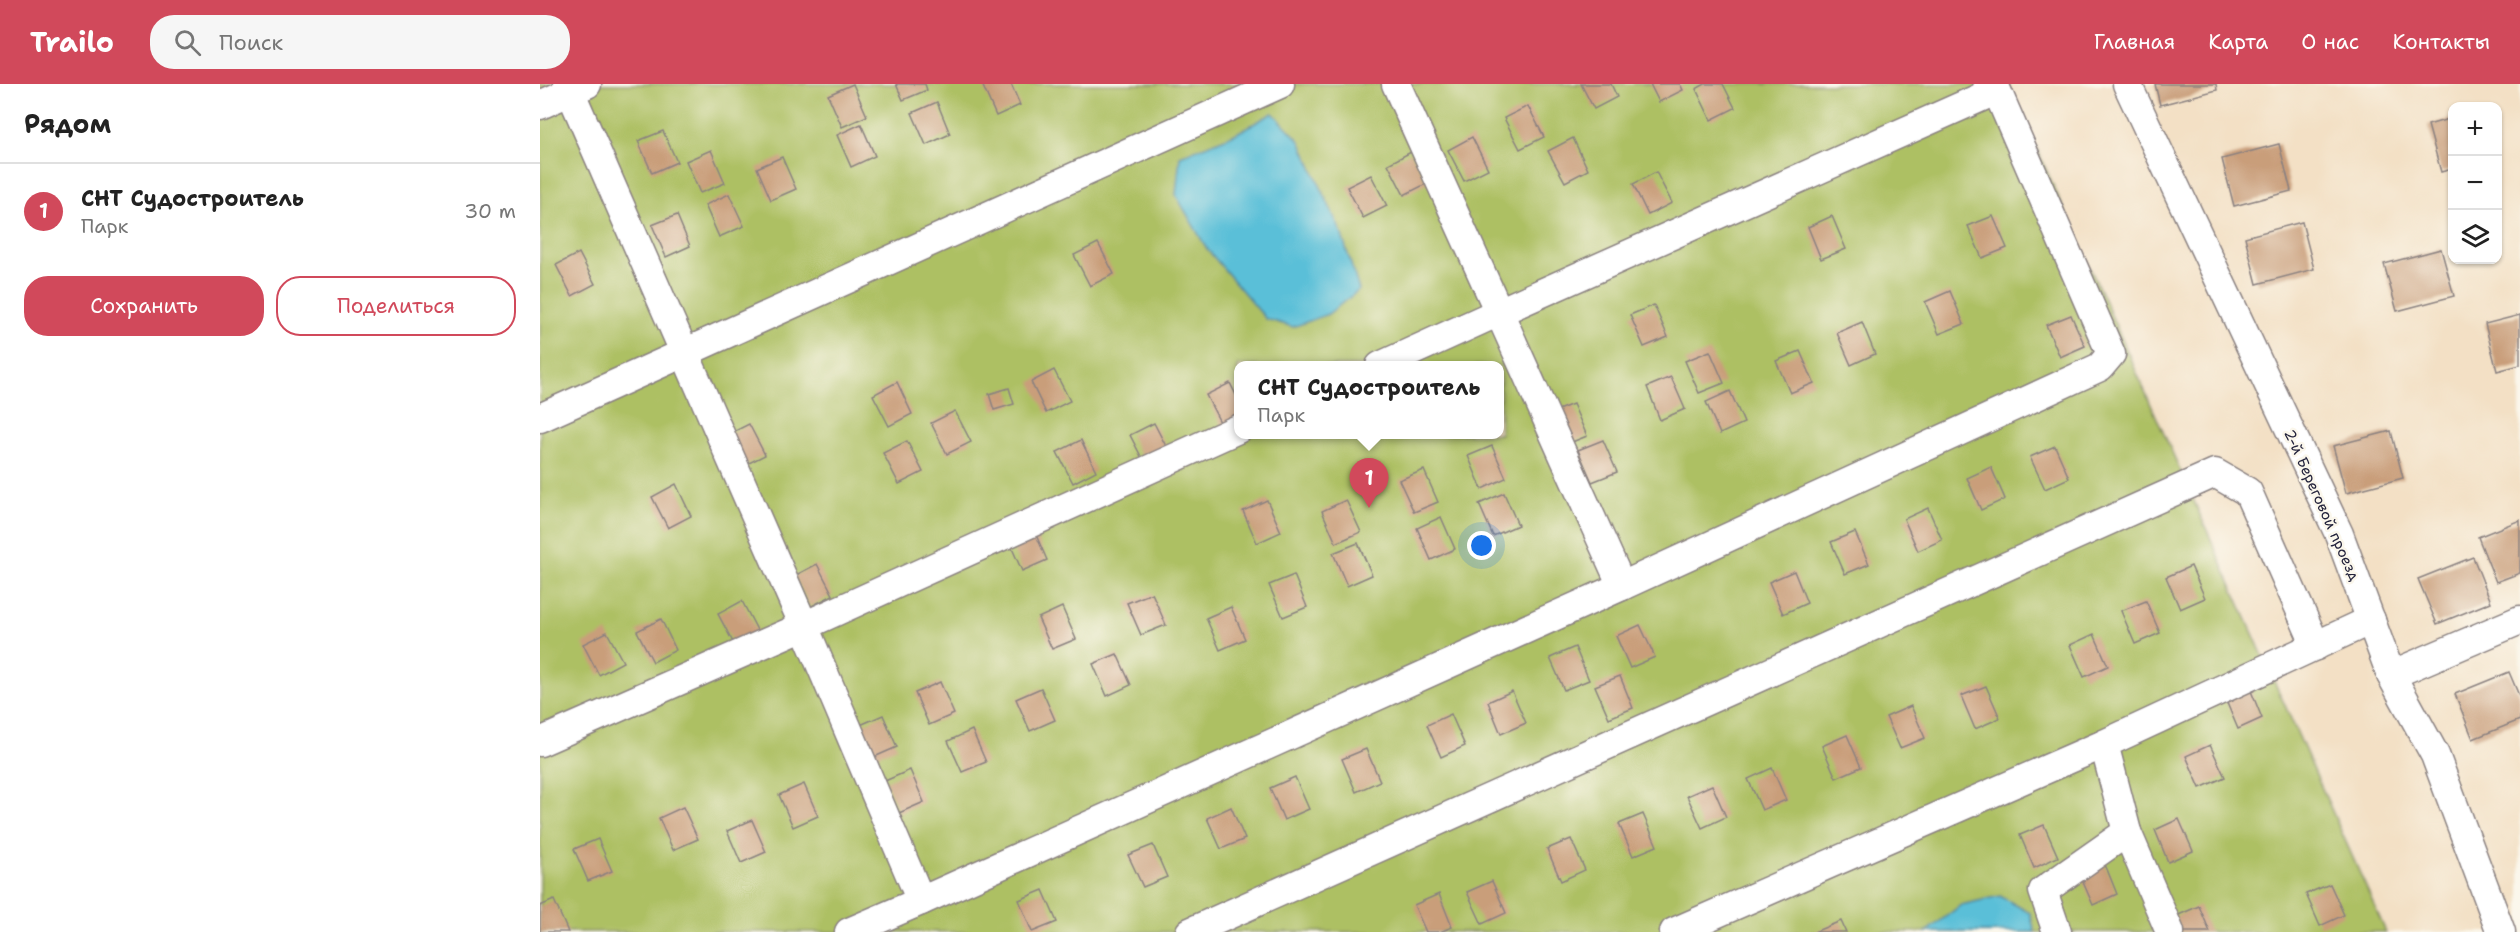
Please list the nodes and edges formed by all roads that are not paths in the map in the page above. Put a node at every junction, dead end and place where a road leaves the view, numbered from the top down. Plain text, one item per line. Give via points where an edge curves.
1 (1280, 84) edge
2 (1396, 84) edge
3 (1989, 84) edge
4 (1994, 84) edge
5 (2127, 84) edge
6 (574, 87) edge
7 (540, 105) edge
8 (1499, 312) junction
9 (683, 354) junction
10 (1391, 361) edge
11 (540, 418) edge
12 (1234, 431) edge
13 (1622, 586) junction
14 (2371, 620) junction
15 (2520, 620) edge
16 (804, 626) junction
17 (2316, 646) junction
18 (2391, 675) junction
19 (540, 742) edge
20 (2104, 744) junction
21 (2127, 832) junction
22 (921, 901) junction
23 (849, 932) edge
24 (1190, 932) edge
25 (1674, 932) edge
26 (2057, 932) edge
27 (2170, 932) edge
28 (2501, 932) edge

1 - 9 street
2 - 8 street
3 - 8 street via 1984,96
4 - 13 street via 2111,354 2100,367
5 - 14 street, 2-й Береговой проезд via 2339,534
6 - 7 street
6 - 9 street
8 - 10 street
8 - 13 street
9 - 11 street
9 - 16 street
12 - 16 street
13 - 22 street
14 - 17 street
14 - 18 street, 2-й Береговой проезд
15 - 18 street
16 - 19 street
16 - 22 street
17 - 20 street
17 - 24 street via 2248,492 2215,473
18 - 28 street, 2-й Береговой проезд via 2435,755
20 - 21 street
20 - 25 street
21 - 26 street via 2043,891
21 - 27 street
22 - 23 street

